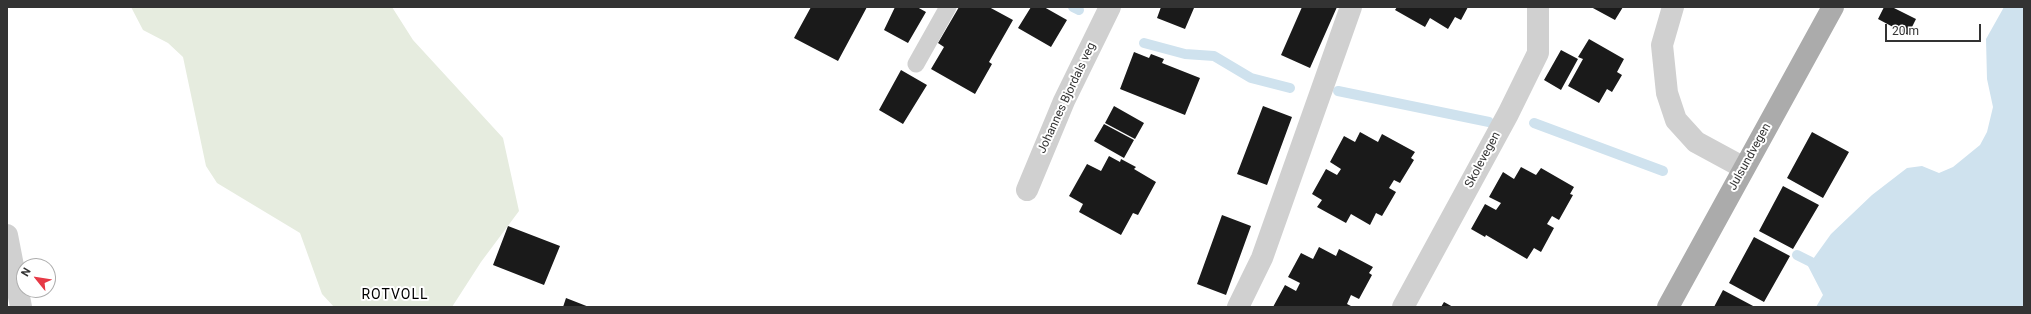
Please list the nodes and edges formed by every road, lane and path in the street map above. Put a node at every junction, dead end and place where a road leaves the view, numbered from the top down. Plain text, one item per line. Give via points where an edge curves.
1 (948, 7) edge
2 (1110, 7) edge
3 (1351, 7) edge
4 (1538, 7) edge
5 (1673, 7) edge
6 (1833, 7) edge
7 (916, 64) dead end
8 (1744, 168) junction
9 (1027, 190) dead end
10 (7, 235) edge
11 (21, 307) edge
12 (1238, 307) edge
13 (1403, 307) edge
14 (1668, 307) edge

1 - 7 lane
2 - 9 street, Johannes Bjordals veg via 1064,101
3 - 12 street via 1262,258
4 - 13 street, Skolevegen via 1538,53 1508,114
5 - 8 street via 1662,45 1667,93 1676,120 1696,142
6 - 8 main road, Julsundvegen
8 - 14 main road, Julsundvegen
10 - 11 street

